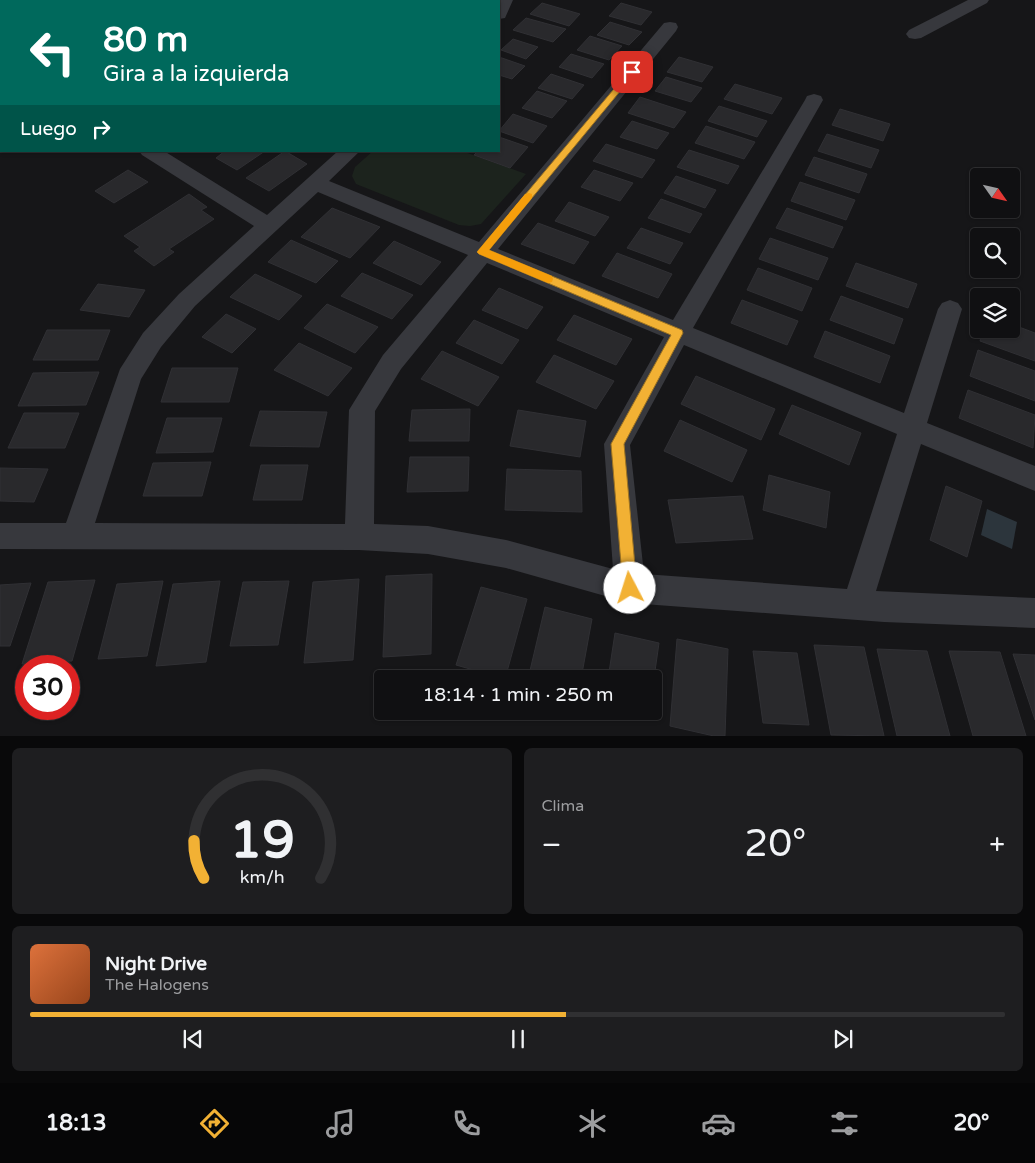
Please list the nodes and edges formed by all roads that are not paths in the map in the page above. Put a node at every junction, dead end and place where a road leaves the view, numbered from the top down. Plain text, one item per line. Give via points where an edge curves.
1 (981, 0) edge
2 (670, 27) dead end
3 (915, 34) dead end
4 (814, 100) dead end
5 (150, 152) edge
6 (349, 152) edge
7 (315, 183) junction
8 (268, 225) junction
9 (482, 252) junction
10 (950, 310) dead end
11 (678, 333) junction
12 (911, 429) junction
13 (1035, 479) edge
14 (0, 536) edge
15 (76, 536) junction
16 (359, 537) junction
17 (630, 588) junction
18 (858, 605) junction
19 (1035, 613) edge

1 - 3 street
2 - 9 street
4 - 11 street
5 - 8 street
6 - 7 street
7 - 8 street
7 - 9 street
8 - 15 street via 187,300 152,340 129,376
9 - 11 street
9 - 16 street via 392,362 362,410
10 - 12 street
11 - 12 street
11 - 17 street via 618,444
12 - 13 street
12 - 18 street
14 - 15 street
15 - 16 street
16 - 17 street via 428,540 506,554
17 - 18 street
18 - 19 street

